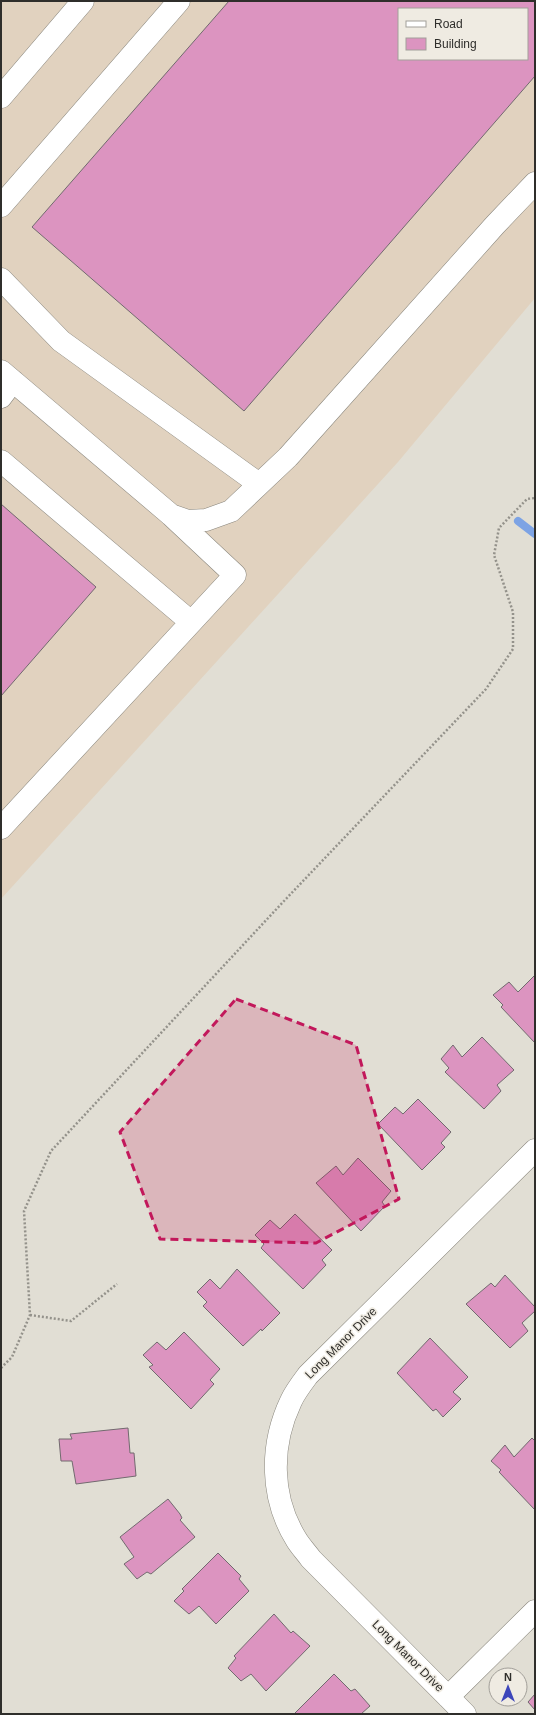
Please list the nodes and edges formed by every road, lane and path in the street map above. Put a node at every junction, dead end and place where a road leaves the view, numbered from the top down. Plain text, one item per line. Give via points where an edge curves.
1 (83, 1) edge
2 (179, 1) edge
3 (1, 97) edge
4 (535, 184) edge
5 (1, 206) edge
6 (1, 279) edge
7 (5, 383) edge
8 (1, 461) edge
9 (259, 484) junction
10 (535, 498) edge
11 (171, 515) junction
12 (191, 622) junction
13 (1, 828) edge
14 (535, 1150) edge
15 (117, 1284) dead end
16 (30, 1315) junction
17 (1, 1368) edge
18 (535, 1611) edge
19 (448, 1697) junction
20 (465, 1714) edge

1 - 3 street
2 - 5 street
4 - 9 street via 495,225 288,457
6 - 9 street via 61,341
7 - 11 street
8 - 12 street
9 - 11 street via 230,511 206,520 188,521
10 - 16 path via 526,499 499,528 494,555 513,612 513,649 486,689 51,1150 24,1211
11 - 12 street via 235,575
12 - 13 street
14 - 19 street, Long Manor Drive via 308,1375 291,1399 280,1427 275,1456 276,1485 283,1513 296,1539 311,1559
15 - 16 path via 71,1321
16 - 17 path via 12,1357
18 - 19 street
19 - 20 street, Long Manor Drive

